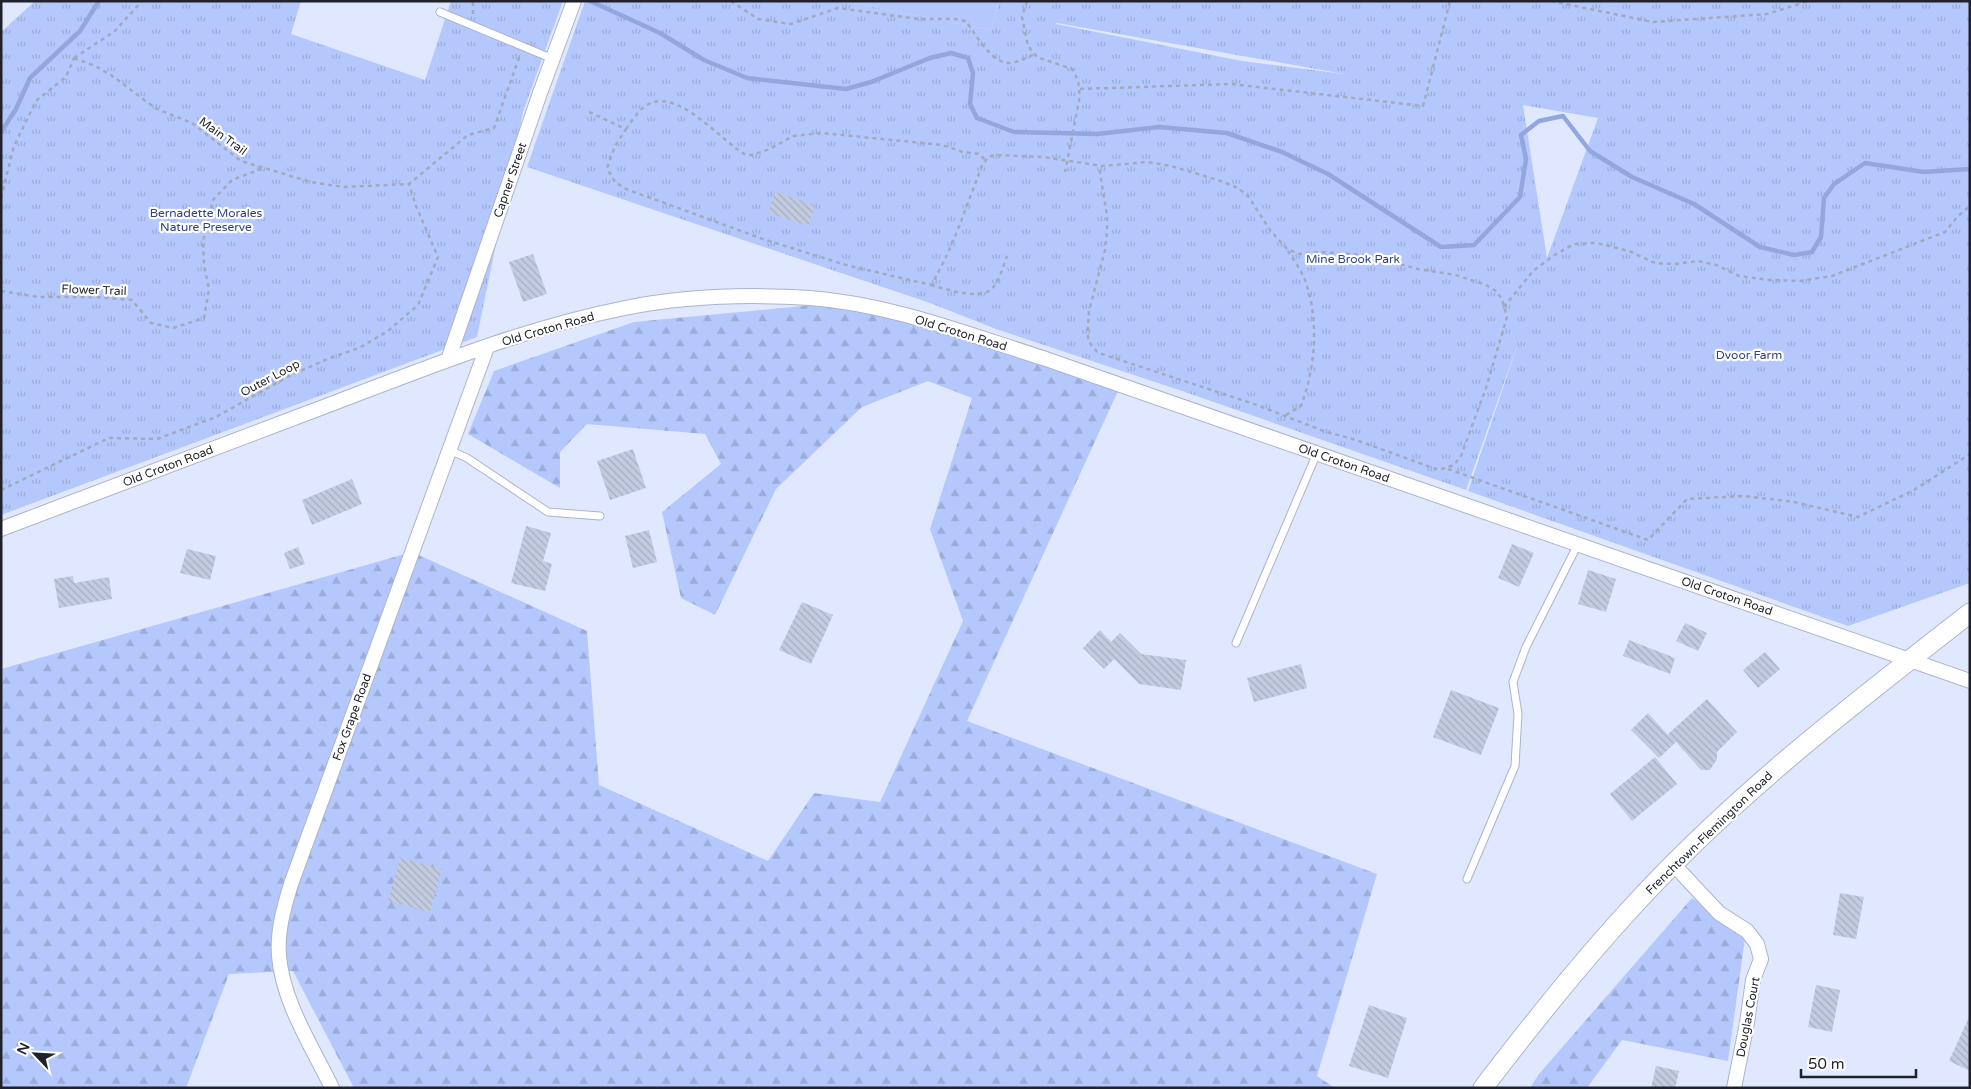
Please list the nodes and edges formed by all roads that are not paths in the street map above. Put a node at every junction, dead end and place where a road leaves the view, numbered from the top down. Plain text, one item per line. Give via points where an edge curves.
1 (574, 1) edge
2 (440, 12) dead end
3 (554, 60) junction
4 (487, 347) junction
5 (448, 360) junction
6 (449, 450) junction
7 (1317, 453) junction
8 (600, 516) dead end
9 (1, 530) edge
10 (1578, 544) junction
11 (1970, 613) edge
12 (1236, 643) dead end
13 (1909, 660) junction
14 (1970, 681) edge
15 (1674, 865) junction
16 (1468, 879) dead end
17 (332, 1088) edge
18 (1483, 1088) edge
19 (1734, 1088) edge

1 - 3 street, Capner Street
2 - 3 lane
3 - 5 street, Capner Street
4 - 5 street, Old Croton Road
4 - 6 street, Fox Grape Road
4 - 7 street, Old Croton Road via 579,319 672,300 766,296 813,299 869,308 952,329
5 - 9 street, Old Croton Road
6 - 8 lane via 467,458 548,512
6 - 17 street, Fox Grape Road via 283,910 279,956 283,977 299,1022
7 - 10 street, Old Croton Road
7 - 12 lane
10 - 13 street, Old Croton Road
10 - 16 lane via 1512,682 1518,714 1515,766
11 - 13 main road, Frenchtown-Flemington Road
13 - 14 street, Old Croton Road
13 - 15 main road, Frenchtown-Flemington Road via 1782,762
15 - 18 main road, Frenchtown-Flemington Road via 1578,968
15 - 19 street, Douglas Court via 1719,913 1747,931 1757,944 1761,959 1753,980

